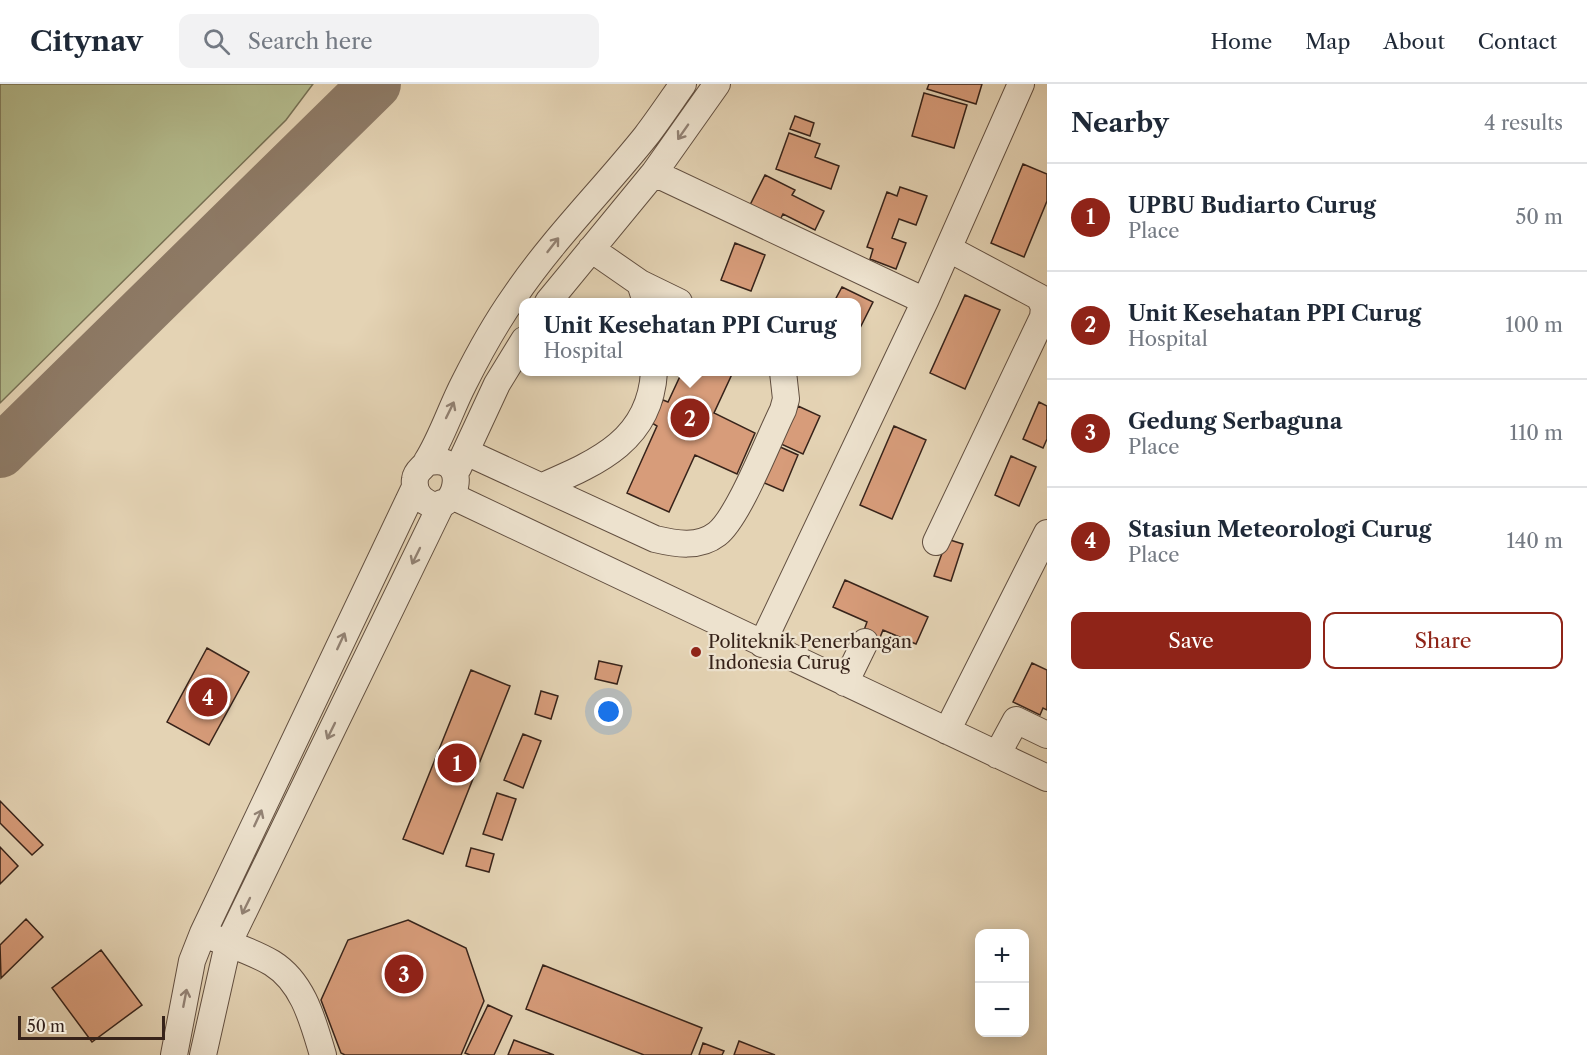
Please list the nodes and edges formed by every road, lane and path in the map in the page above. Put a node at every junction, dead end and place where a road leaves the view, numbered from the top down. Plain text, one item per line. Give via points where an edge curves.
1 (683, 84) edge
2 (1021, 84) edge
3 (712, 85) edge
4 (654, 173) junction
5 (591, 249) junction
6 (949, 249) junction
7 (643, 293) edge
8 (552, 298) edge
9 (662, 298) edge
10 (925, 302) junction
11 (519, 348) edge
12 (654, 376) edge
13 (783, 376) edge
14 (426, 463) junction
15 (454, 481) junction
16 (543, 486) junction
17 (414, 487) junction
18 (1047, 532) edge
19 (936, 542) dead end
20 (766, 637) junction
21 (865, 642) dead end
22 (848, 676) junction
23 (950, 724) junction
24 (1047, 735) edge
25 (1000, 748) junction
26 (1047, 763) edge
27 (1047, 778) edge
28 (203, 933) junction
29 (228, 944) junction
30 (174, 1055) edge
31 (203, 1055) edge
32 (323, 1055) edge

14 -> 1 lane via 468,375 514,296 646,136
2 - 6 lane
3 -> 4 lane
4 - 5 lane
4 - 10 lane
5 - 7 lane
5 - 8 lane
6 - 10 lane
6 - 19 lane via 1039,297 1044,307 1043,317
7 - 9 lane
10 - 20 lane
11 - 15 lane via 497,384
12 - 16 lane via 646,407 618,448
13 - 16 lane via 783,410 732,516 717,534 706,540 688,545 655,539
14 - 15 lane via 446,464
14 - 17 lane via 417,473
15 - 16 lane
15 - 17 lane via 428,502
15 - 20 lane
15 -> 29 lane
28 -> 17 lane
18 - 23 lane
20 - 22 lane
21 - 22 lane
22 - 23 lane
23 - 25 lane
24 - 25 lane via 1016,720
25 - 26 lane
25 - 27 lane
28 - 29 lane
30 -> 28 lane via 192,962
29 - 31 lane
29 - 32 lane via 283,971 308,1005

